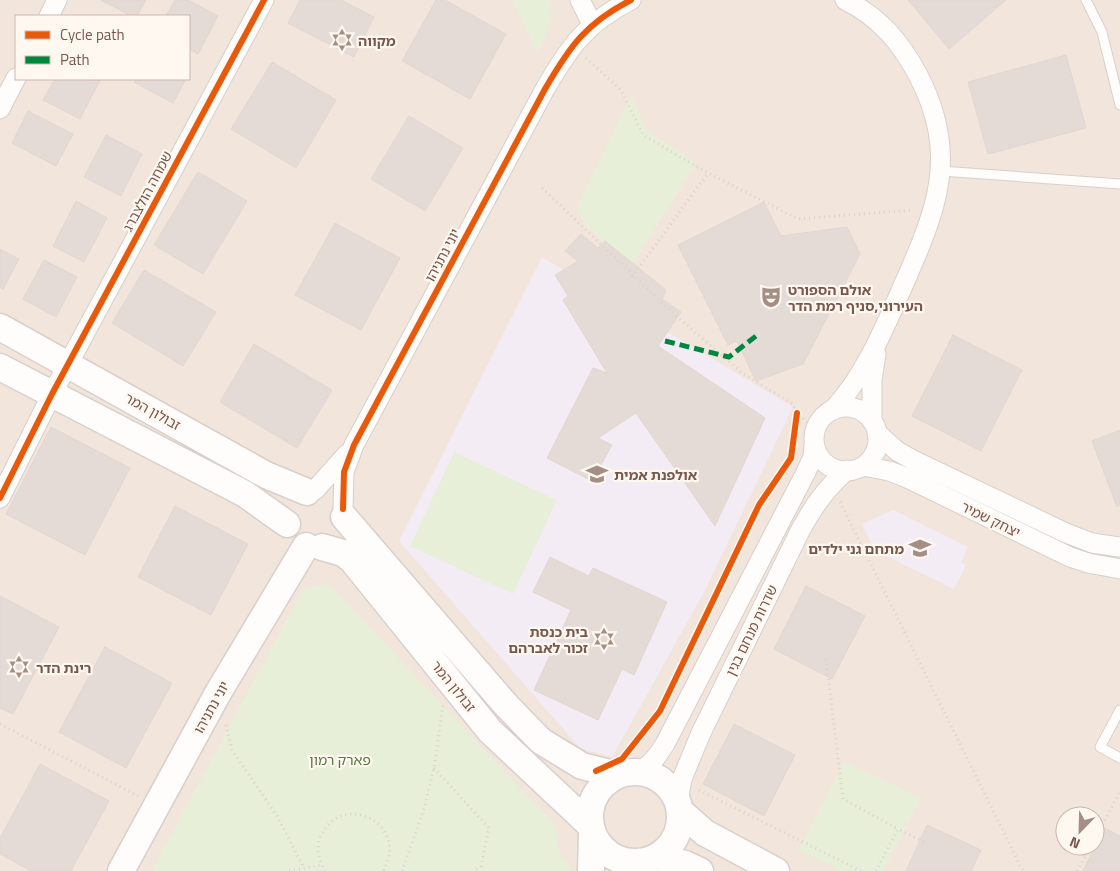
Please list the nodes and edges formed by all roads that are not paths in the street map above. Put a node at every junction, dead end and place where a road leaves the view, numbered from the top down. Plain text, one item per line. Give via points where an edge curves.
1 (58, 0) edge
2 (264, 0) edge
3 (580, 0) edge
4 (631, 0) edge
5 (845, 0) edge
6 (1086, 0) edge
7 (50, 15) edge
8 (592, 24) junction
9 (15, 80) edge
10 (1120, 105) edge
11 (0, 109) edge
12 (941, 170) junction
13 (1120, 184) edge
14 (0, 327) edge
15 (878, 343) junction
16 (68, 365) junction
17 (0, 367) edge
18 (52, 394) junction
19 (833, 410) junction
20 (874, 427) junction
21 (815, 438) junction
22 (354, 445) junction
23 (855, 468) junction
24 (311, 491) junction
25 (0, 498) edge
26 (344, 513) junction
27 (287, 524) junction
28 (314, 547) junction
29 (1120, 547) edge
30 (1120, 568) edge
31 (1120, 710) edge
32 (1120, 758) edge
33 (629, 773) junction
34 (684, 800) junction
35 (591, 828) junction
36 (640, 864) edge
37 (120, 871) edge
38 (591, 871) edge
39 (700, 871) edge
40 (776, 871) edge

1 - 7 street
2 - 16 street, שמחה הולצברג
3 - 8 street
4 - 8 street, יוני נתניהו
5 - 12 street via 866,11 890,31 908,56 938,124
6 - 10 lane via 1102,32
8 - 22 street, יוני נתניהו via 573,46 545,89
9 - 11 street
12 - 13 lane
12 - 15 street via 925,234
14 - 16 street, זבולון המר
15 - 19 street via 850,390
15 - 20 street via 872,380
16 - 18 street, שמחה הולצברג
16 - 24 street, זבולון המר via 266,475
17 - 18 street
18 - 25 street, שמחה הולצברג
18 - 27 street via 245,494
19 - 20 street via 854,408
19 - 21 street via 819,422
20 - 23 street via 875,451
20 - 29 street, יצחק שמיר via 897,451 913,460 1038,520 1092,542
21 - 23 street via 823,461 832,468
21 - 33 street, שדרות מנחם בגין via 813,457 804,476 665,744 648,767
22 - 24 street, יוני נתניהו
22 - 26 street, יוני נתניהו via 344,472
23 - 30 street, יצחק שמיר via 890,471 1070,557
23 - 34 street, שדרות מנחם בגין via 831,484 800,531 700,733 682,779
24 - 26 street via 332,495
24 - 27 street via 299,496 290,507
26 - 28 street via 341,533 330,544
26 - 33 street, זבולון המר via 541,741 582,766
27 - 28 street via 291,533
28 - 35 street, זבולון המר via 343,553 352,560 490,731
28 - 37 street, יוני נתניהו via 218,693
31 - 32 lane via 1100,747
33 - 34 street via 654,775
33 - 35 street via 604,783 595,795 590,809
34 - 36 street via 678,833 665,852
34 - 40 street via 705,833
35 - 36 street via 597,842 615,858
35 - 38 street
36 - 39 street via 685,864

